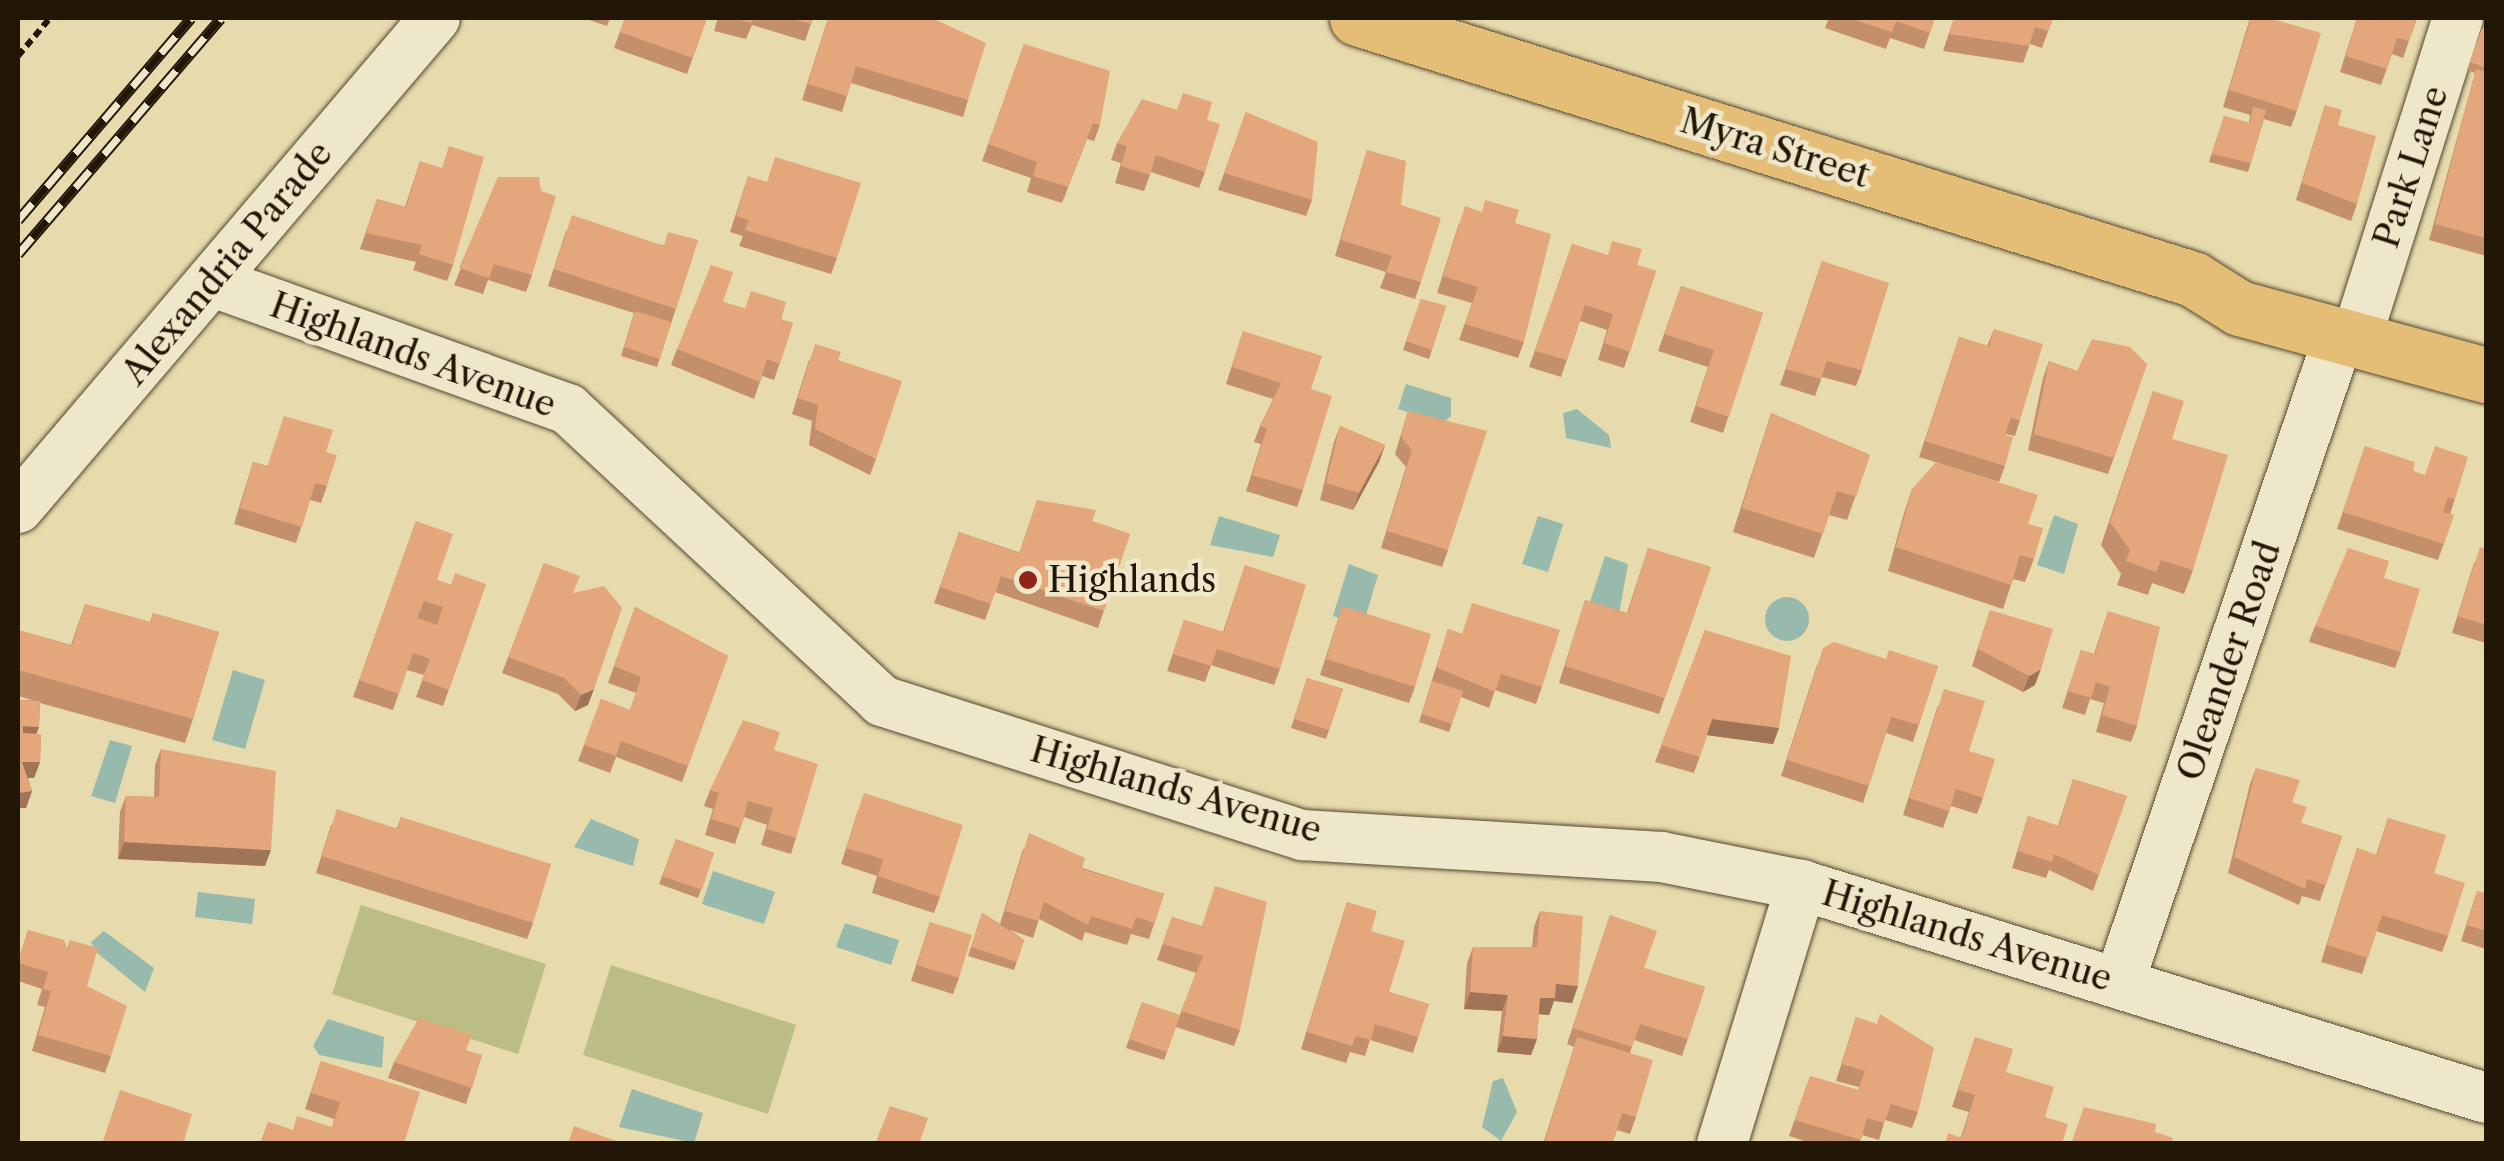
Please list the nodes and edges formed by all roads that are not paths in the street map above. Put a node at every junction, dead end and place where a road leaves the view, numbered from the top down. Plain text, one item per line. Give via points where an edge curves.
1 (435, 18) edge
2 (1357, 18) edge
3 (2458, 18) edge
4 (212, 282) junction
5 (2351, 328) junction
6 (2473, 371) edge
7 (18, 508) edge
8 (1801, 885) junction
9 (2119, 983) junction
10 (2486, 1098) edge
11 (1722, 1144) edge

1 - 4 street, Alexandria Parade
2 - 5 main road, Myra Street via 2194,279 2248,280
3 - 5 street, Park Lane
4 - 7 street, Alexandria Parade
4 - 8 street, Highlands Avenue via 568,409 882,701 1302,836 1661,857
5 - 6 main road, Myra Street
5 - 9 street, Oleander Road
8 - 9 street, Highlands Avenue
8 - 11 street
9 - 10 street, Highlands Avenue

